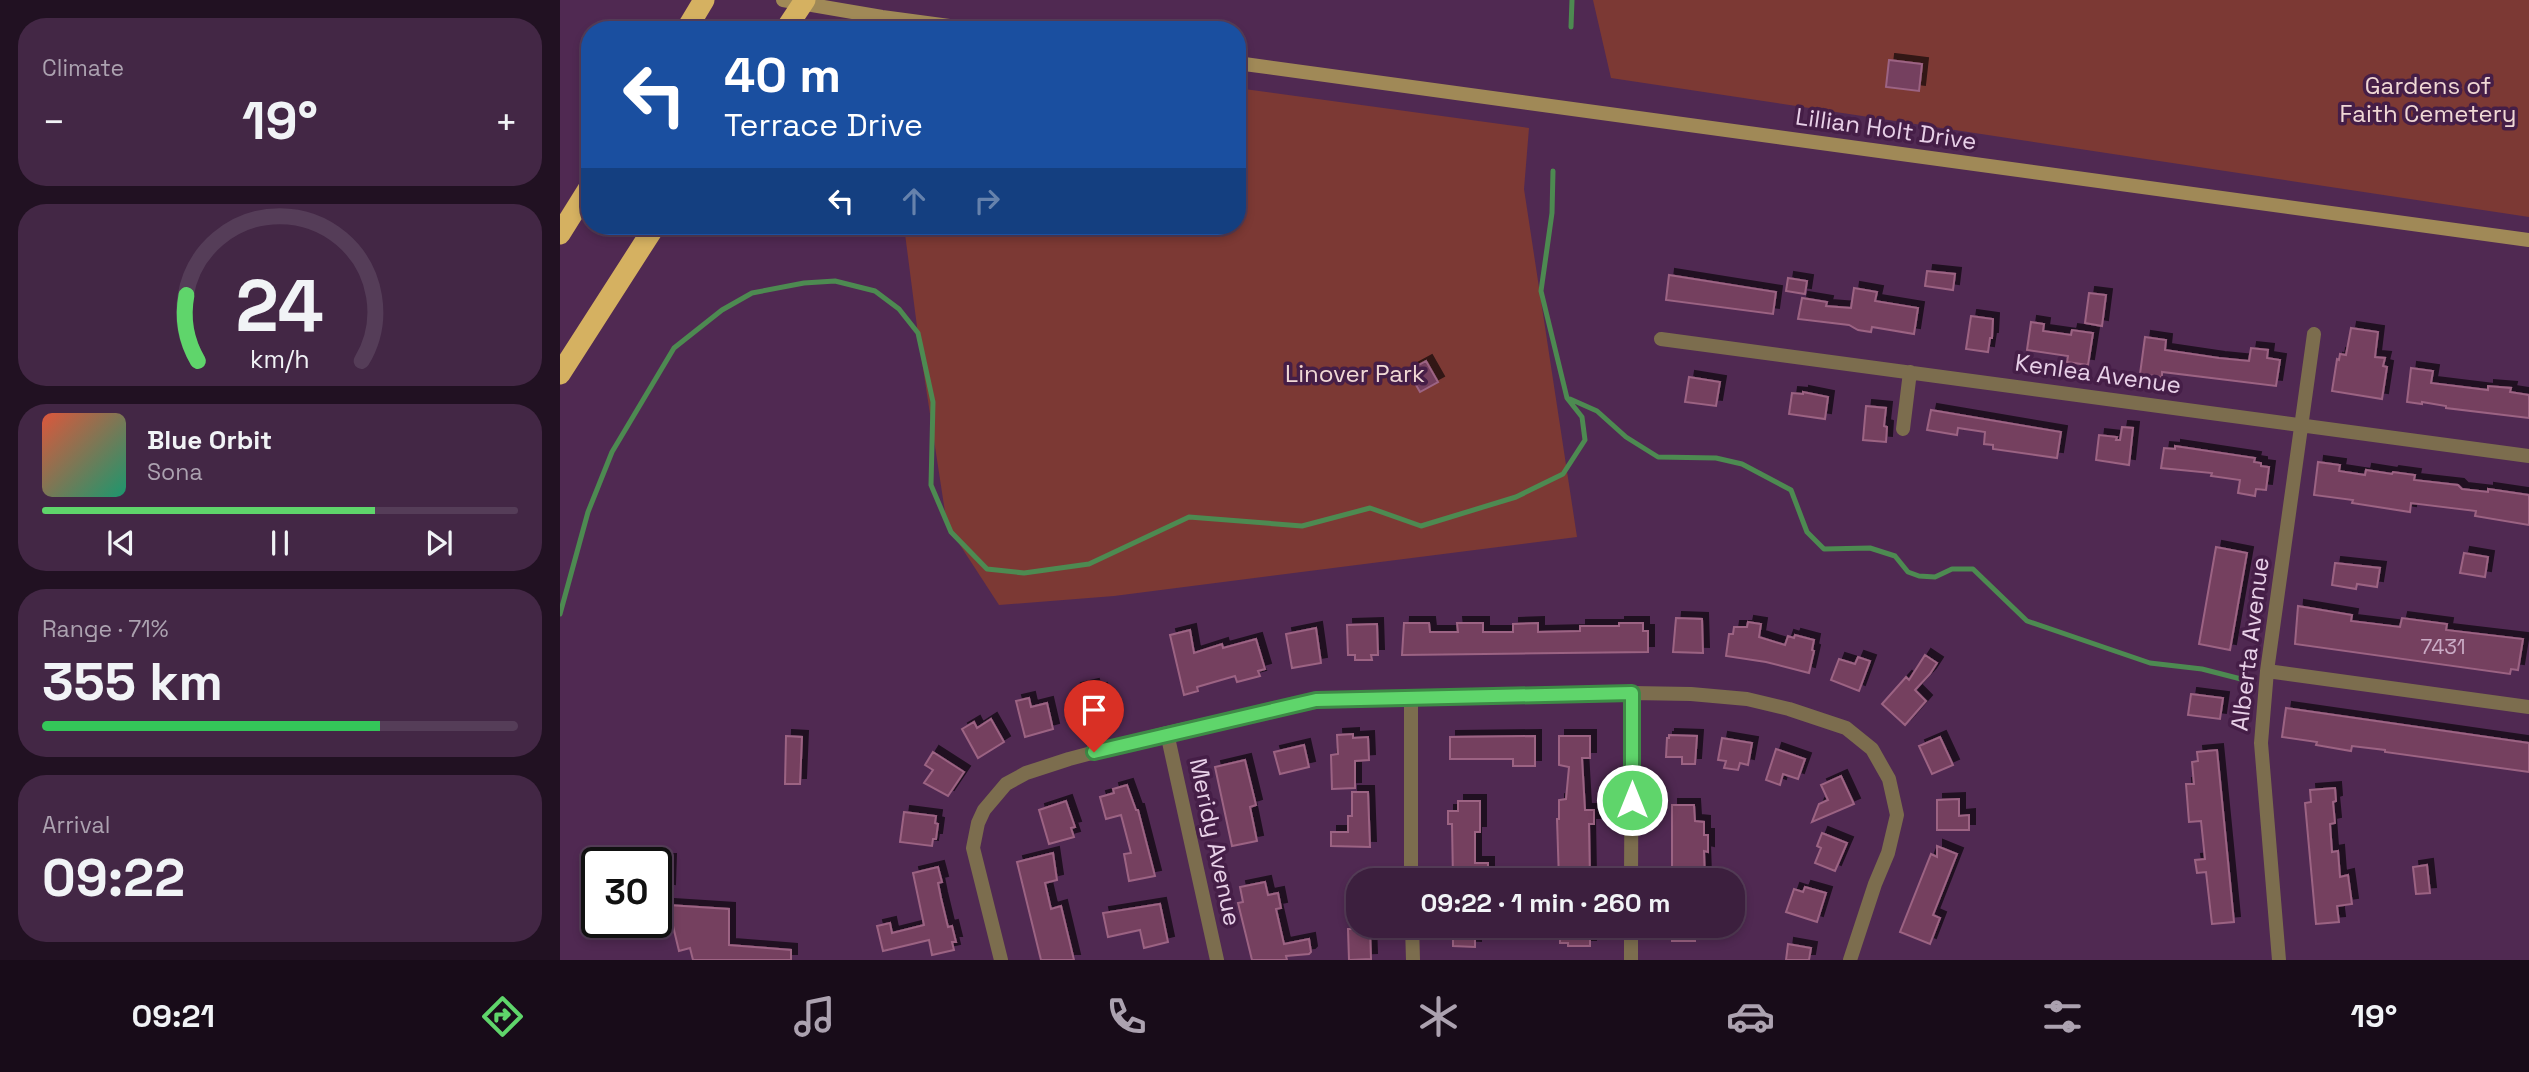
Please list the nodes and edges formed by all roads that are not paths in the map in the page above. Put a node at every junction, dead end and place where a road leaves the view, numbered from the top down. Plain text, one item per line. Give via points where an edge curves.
1 (704, 0) edge
2 (783, 0) edge
3 (805, 0) edge
4 (691, 21) edge
5 (791, 21) edge
6 (912, 21) edge
7 (1246, 64) edge
8 (581, 200) edge
9 (560, 234) edge
10 (649, 235) edge
11 (2529, 240) edge
12 (2314, 334) dead end
13 (1661, 339) dead end
14 (1910, 372) junction
15 (560, 374) edge
16 (2302, 424) junction
17 (1903, 429) dead end
18 (2529, 456) edge
19 (2267, 671) junction
20 (1632, 693) junction
21 (1411, 698) junction
22 (2529, 708) edge
23 (1167, 733) junction
24 (1411, 868) edge
25 (1631, 868) edge
26 (1412, 938) edge
27 (1631, 938) edge
28 (1001, 960) edge
29 (1217, 960) edge
30 (1413, 960) edge
31 (1631, 960) edge
32 (1850, 960) edge
33 (2279, 960) edge

1 - 4 highway
2 - 6 main road
3 - 5 highway
7 - 11 main road, Lillian Holt Drive
8 - 9 highway
10 - 15 highway
12 - 16 street, Alberta Avenue
13 - 14 street, Kenlea Avenue
14 - 16 street, Kenlea Avenue
14 - 17 street
16 - 18 street, Kenlea Avenue
16 - 19 street, Alberta Avenue
19 - 22 street
19 - 33 street, Alberta Avenue via 2261,743
20 - 21 street
20 - 25 street
20 - 32 street via 1746,699 1789,709 1846,728 1872,749 1889,779 1897,816
21 - 23 street via 1316,700
21 - 24 street
23 - 28 street via 1026,773 992,799 978,823 973,848
23 - 29 street, Meridy Avenue
26 - 30 street
27 - 31 street

